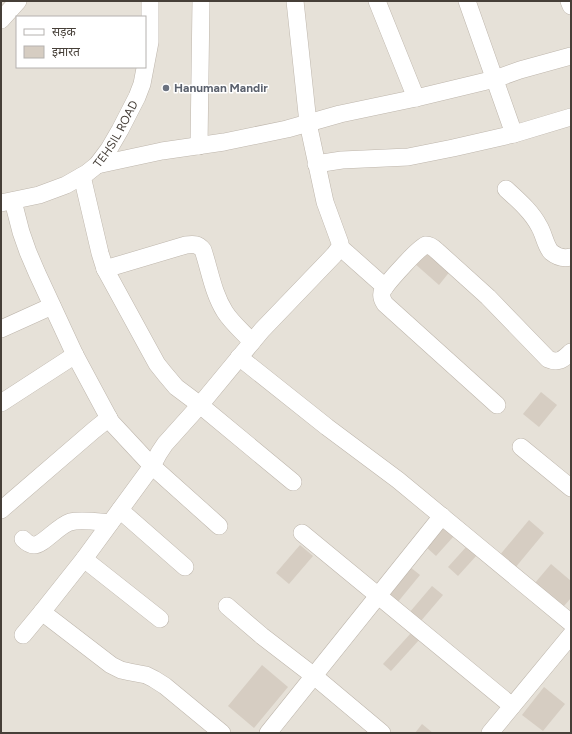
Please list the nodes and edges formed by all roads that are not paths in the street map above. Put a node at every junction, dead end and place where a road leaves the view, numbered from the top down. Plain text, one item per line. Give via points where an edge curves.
1 (18, 1) edge
2 (150, 1) edge
3 (201, 1) edge
4 (295, 1) edge
5 (377, 1) edge
6 (467, 1) edge
7 (569, 1) edge
8 (571, 6) edge
9 (1, 20) edge
10 (571, 56) edge
11 (146, 63) edge
12 (145, 68) edge
13 (495, 79) junction
14 (416, 98) junction
15 (571, 117) edge
16 (308, 123) junction
17 (514, 134) junction
18 (199, 146) junction
19 (316, 164) junction
20 (97, 165) junction
21 (82, 176) junction
22 (506, 189) dead end
23 (7, 202) edge
24 (340, 247) junction
25 (571, 257) edge
26 (105, 269) junction
27 (385, 287) junction
28 (52, 306) junction
29 (1, 329) edge
30 (252, 342) junction
31 (571, 352) edge
32 (75, 355) junction
33 (240, 358) junction
34 (1, 403) edge
35 (200, 405) junction
36 (497, 405) dead end
37 (109, 418) junction
38 (521, 447) dead end
39 (152, 466) junction
40 (293, 482) dead end
41 (571, 488) edge
42 (1, 510) edge
43 (442, 516) junction
44 (115, 517) junction
45 (219, 526) dead end
46 (302, 533) dead end
47 (23, 539) dead end
48 (84, 559) junction
49 (185, 567) dead end
50 (378, 597) junction
51 (227, 606) dead end
52 (42, 612) junction
53 (160, 619) dead end
54 (571, 622) edge
55 (23, 635) dead end
56 (571, 635) edge
57 (314, 676) junction
58 (512, 706) junction
59 (222, 733) edge
60 (268, 733) edge
61 (382, 733) edge
62 (490, 733) edge

1 - 9 street
2 - 11 street, TEHSIL ROAD via 150,42
3 - 18 street
4 - 16 street
5 - 14 street
6 - 13 street
7 - 8 street
10 - 13 street
12 - 20 street, TEHSIL ROAD via 137,97 109,149
13 - 14 street
13 - 17 street
14 - 16 street
15 - 17 street
16 - 18 street
16 - 19 street
17 - 19 street via 408,157 342,160
18 - 20 street
19 - 24 street
20 - 21 street, TEHSIL ROAD
21 - 23 street, TEHSIL ROAD via 38,195
21 - 26 street
22 - 25 street via 535,219 548,248 561,258
23 - 28 street
24 - 27 street
24 - 30 street
26 - 30 street via 186,245 200,246 222,306
26 - 35 street via 157,364 176,387
27 - 31 street via 420,249 428,245 488,297 548,359 559,361
27 - 36 street via 381,293 385,304
28 - 29 street
28 - 32 street
30 - 33 street
32 - 34 street
32 - 37 street
33 - 35 street
33 - 43 street
35 - 39 street via 164,444
35 - 40 street
37 - 39 street
37 - 42 street
38 - 41 street
39 - 44 street
39 - 45 street
43 - 50 street
43 - 54 street
44 - 47 street via 71,522 34,546
44 - 48 street
44 - 49 street
46 - 50 street
48 - 52 street
48 - 53 street
50 - 57 street
50 - 58 street
51 - 57 street
52 - 55 street
52 - 59 street via 111,665 121,670 146,675 165,686
56 - 58 street
57 - 60 street
57 - 61 street
58 - 62 street

